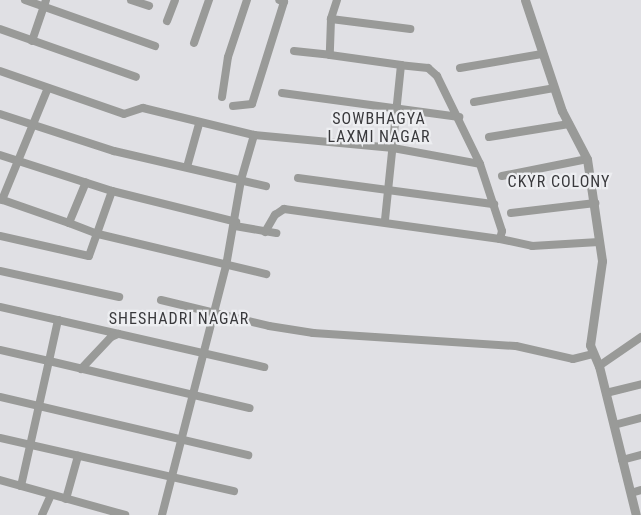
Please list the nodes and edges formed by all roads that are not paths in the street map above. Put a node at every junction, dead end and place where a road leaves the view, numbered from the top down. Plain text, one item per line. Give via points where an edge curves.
1 (25, 0) edge
2 (130, 0) edge
3 (175, 0) edge
4 (209, 0) edge
5 (247, 0) edge
6 (336, 0) edge
7 (525, 0) edge
8 (282, 1) edge
9 (45, 3) edge
10 (149, 6) dead end
11 (331, 19) junction
12 (167, 21) dead end
13 (0, 29) edge
14 (410, 29) dead end
15 (32, 41) junction
16 (194, 44) dead end
17 (155, 46) dead end
18 (294, 51) dead end
19 (542, 54) junction
20 (330, 55) junction
21 (401, 65) junction
22 (460, 68) dead end
23 (0, 70) edge
24 (136, 77) dead end
25 (48, 88) junction
26 (554, 88) junction
27 (282, 93) dead end
28 (222, 97) dead end
29 (474, 102) dead end
30 (233, 106) dead end
31 (398, 110) junction
32 (0, 114) edge
33 (459, 117) junction
34 (199, 124) junction
35 (569, 124) junction
36 (33, 126) junction
37 (254, 135) junction
38 (489, 137) dead end
39 (393, 148) junction
40 (0, 155) edge
41 (587, 159) junction
42 (17, 162) junction
43 (480, 164) junction
44 (188, 167) junction
45 (502, 176) dead end
46 (298, 178) dead end
47 (240, 180) junction
48 (86, 182) junction
49 (266, 186) dead end
50 (389, 189) junction
51 (112, 191) junction
52 (1, 199) edge
53 (595, 203) junction
54 (494, 204) junction
55 (511, 213) dead end
56 (385, 221) junction
57 (69, 223) junction
58 (235, 224) junction
59 (265, 232) junction
60 (276, 233) dead end
61 (98, 234) junction
62 (0, 236) edge
63 (500, 238) junction
64 (599, 242) junction
65 (226, 266) junction
66 (0, 271) edge
67 (266, 274) dead end
68 (119, 296) dead end
69 (161, 300) dead end
70 (0, 307) edge
71 (214, 311) junction
72 (58, 320) junction
73 (118, 334) junction
74 (641, 336) edge
75 (0, 350) edge
76 (203, 354) junction
77 (593, 354) junction
78 (49, 361) junction
79 (599, 366) junction
80 (264, 367) dead end
81 (81, 369) junction
82 (641, 384) edge
83 (606, 393) junction
84 (193, 394) junction
85 (0, 397) edge
86 (39, 405) junction
87 (250, 408) dead end
88 (641, 418) edge
89 (614, 425) junction
90 (0, 438) edge
91 (183, 439) junction
92 (31, 445) junction
93 (248, 455) dead end
94 (641, 455) edge
95 (78, 456) junction
96 (622, 460) junction
97 (171, 478) junction
98 (0, 480) edge
99 (21, 486) junction
100 (641, 490) edge
101 (234, 491) dead end
102 (631, 493) junction
103 (51, 495) junction
104 (66, 499) junction
105 (101, 512) edge
106 (42, 515) edge
107 (125, 515) edge
108 (162, 515) edge
109 (636, 515) edge

1 - 9 street
2 - 10 street
3 - 12 street
4 - 16 street
5 - 28 street via 228,57
6 - 11 street
7 - 19 street
8 - 30 street via 252,104
9 - 15 street
9 - 17 street
11 - 14 street
11 - 20 street
13 - 15 street
15 - 24 street
18 - 20 street
19 - 22 street
19 - 26 street
20 - 21 street
21 - 31 street
21 - 33 street via 432,70
23 - 25 street
25 - 34 street via 124,114 143,108
25 - 36 street
26 - 29 street
26 - 35 street
27 - 31 street
31 - 33 street
31 - 39 street
32 - 36 street
33 - 43 street
34 - 37 street
34 - 44 street
35 - 38 street
35 - 41 street
36 - 42 street
36 - 44 street via 114,152
37 - 39 street
37 - 47 street
39 - 43 street
39 - 50 street
40 - 42 street
41 - 45 street
41 - 53 street
42 - 48 street
42 - 52 street
43 - 54 street
44 - 47 street
46 - 50 street
47 - 49 street
47 - 58 street
48 - 51 street
48 - 57 street
50 - 54 street
50 - 56 street
51 - 58 street
51 - 61 street
52 - 57 street
53 - 55 street
53 - 64 street
54 - 63 street via 502,230
56 - 59 street via 284,209 274,215
56 - 63 street
57 - 61 street
58 - 59 street
58 - 65 street
59 - 60 street
61 - 62 street via 89,256
61 - 65 street
63 - 64 street via 532,246
64 - 77 street via 602,261 590,345
65 - 67 street
65 - 71 street
66 - 68 street
69 - 71 street
70 - 72 street
71 - 76 street
71 - 77 street via 268,326 313,333 516,346 573,359
72 - 73 street
72 - 78 street
73 - 76 street
73 - 81 street via 111,337
74 - 79 street
75 - 78 street
76 - 80 street
76 - 84 street
77 - 79 street
78 - 81 street
78 - 86 street
79 - 83 street
81 - 84 street
82 - 83 street
83 - 89 street
84 - 87 street
84 - 91 street
85 - 86 street
86 - 91 street
86 - 92 street
88 - 89 street
89 - 96 street
90 - 92 street
91 - 93 street
91 - 97 street
92 - 95 street
92 - 99 street
94 - 96 street
95 - 97 street
95 - 104 street
96 - 102 street
97 - 101 street
97 - 108 street
98 - 99 street
99 - 103 street
100 - 102 street
102 - 109 street
103 - 104 street
103 - 106 street
104 - 105 street
105 - 107 street

